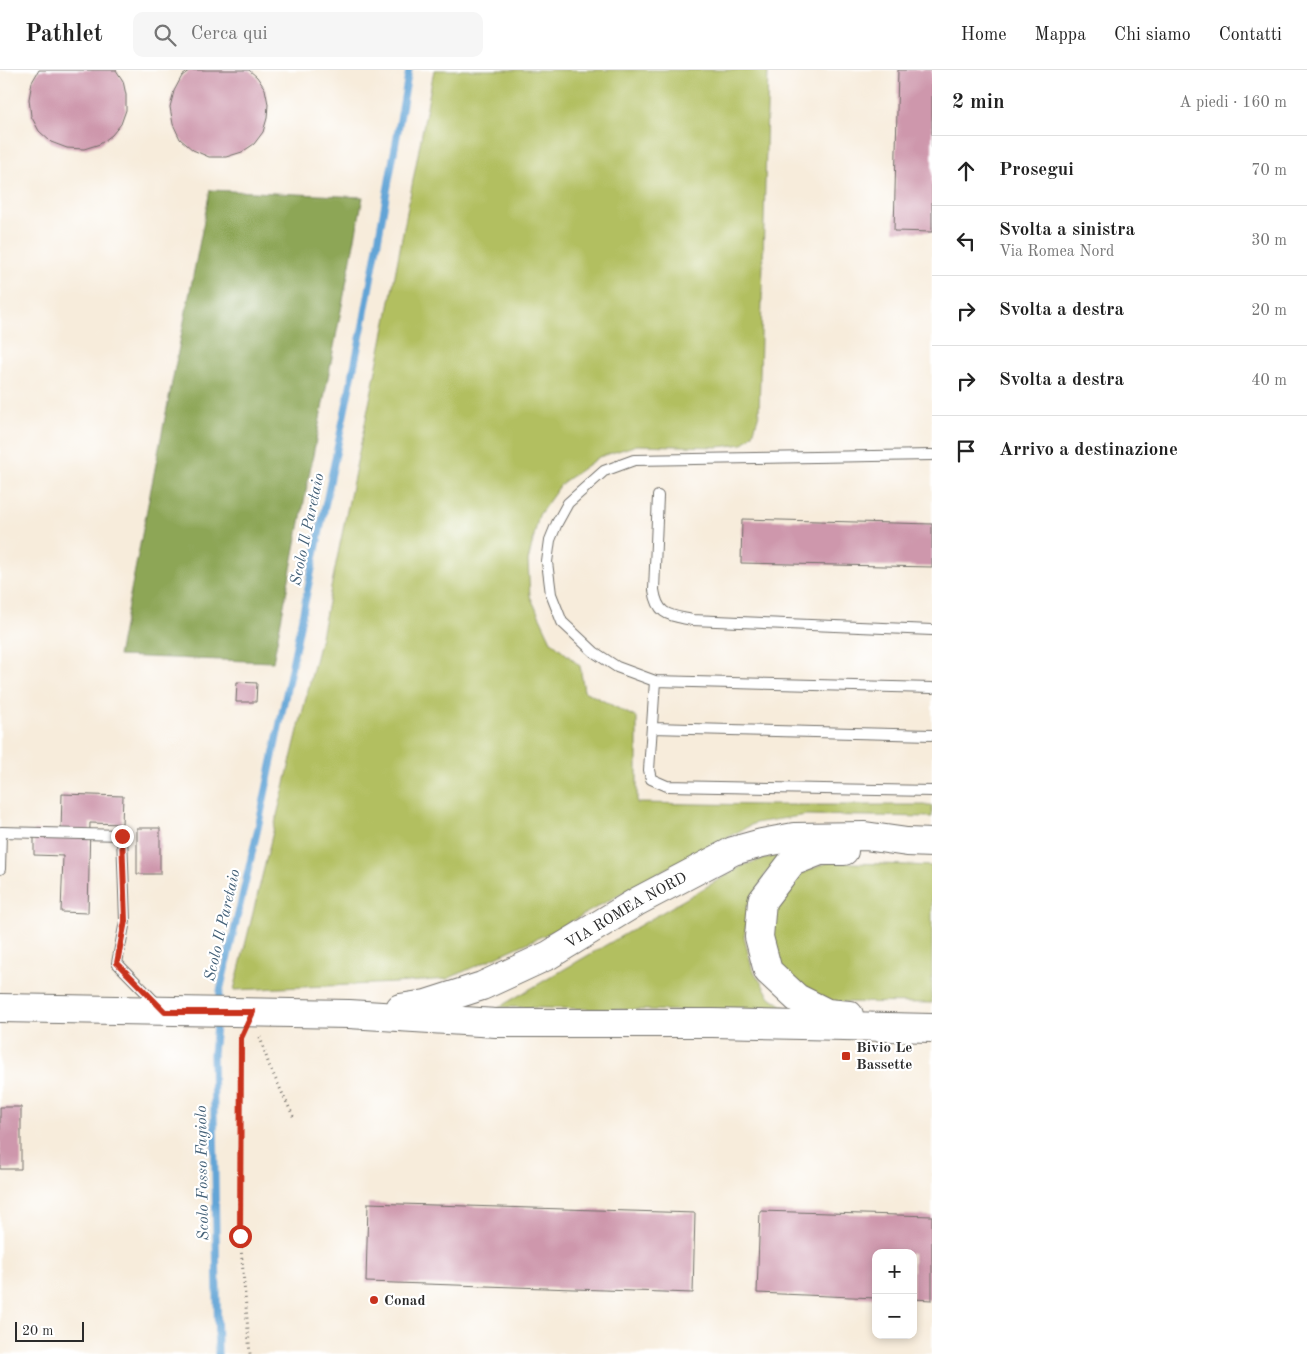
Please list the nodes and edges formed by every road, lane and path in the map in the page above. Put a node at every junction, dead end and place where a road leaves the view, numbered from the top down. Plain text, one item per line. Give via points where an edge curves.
1 (932, 455) edge
2 (658, 496) dead end
3 (932, 630) edge
4 (655, 680) junction
5 (932, 688) edge
6 (652, 728) junction
7 (932, 735) edge
8 (932, 791) edge
9 (920, 842) edge
10 (0, 869) edge
11 (0, 1008) edge
12 (178, 1012) junction
13 (253, 1012) junction
14 (349, 1014) junction
15 (932, 1028) edge
16 (294, 1118) dead end
17 (250, 1354) edge

1 - 4 lane via 634,460 604,471 568,503 557,523 550,540 547,562 552,594 562,622 594,652 617,667
2 - 3 lane via 654,590 656,604 667,614 692,620
4 - 5 lane
4 - 6 lane
6 - 7 lane
6 - 8 lane via 651,779 667,786
9 - 14 main road, VIA ROMEA NORD via 865,836 794,837 733,851 638,901 549,956 482,986 426,1004
9 - 15 main road, VIA ROMEA NORD via 867,850 820,851 792,862 762,901 759,937 768,971 804,1002 826,1013 874,1017
10 - 12 lane via 1,832 122,836 125,921 117,963
11 - 12 main road, VIA ROMEA NORD
12 - 13 main road, VIA ROMEA NORD
13 - 14 main road, VIA ROMEA NORD
13 - 16 path via 269,1065
13 - 17 path via 241,1038 240,1236
14 - 15 main road, VIA ROMEA NORD via 496,1023

